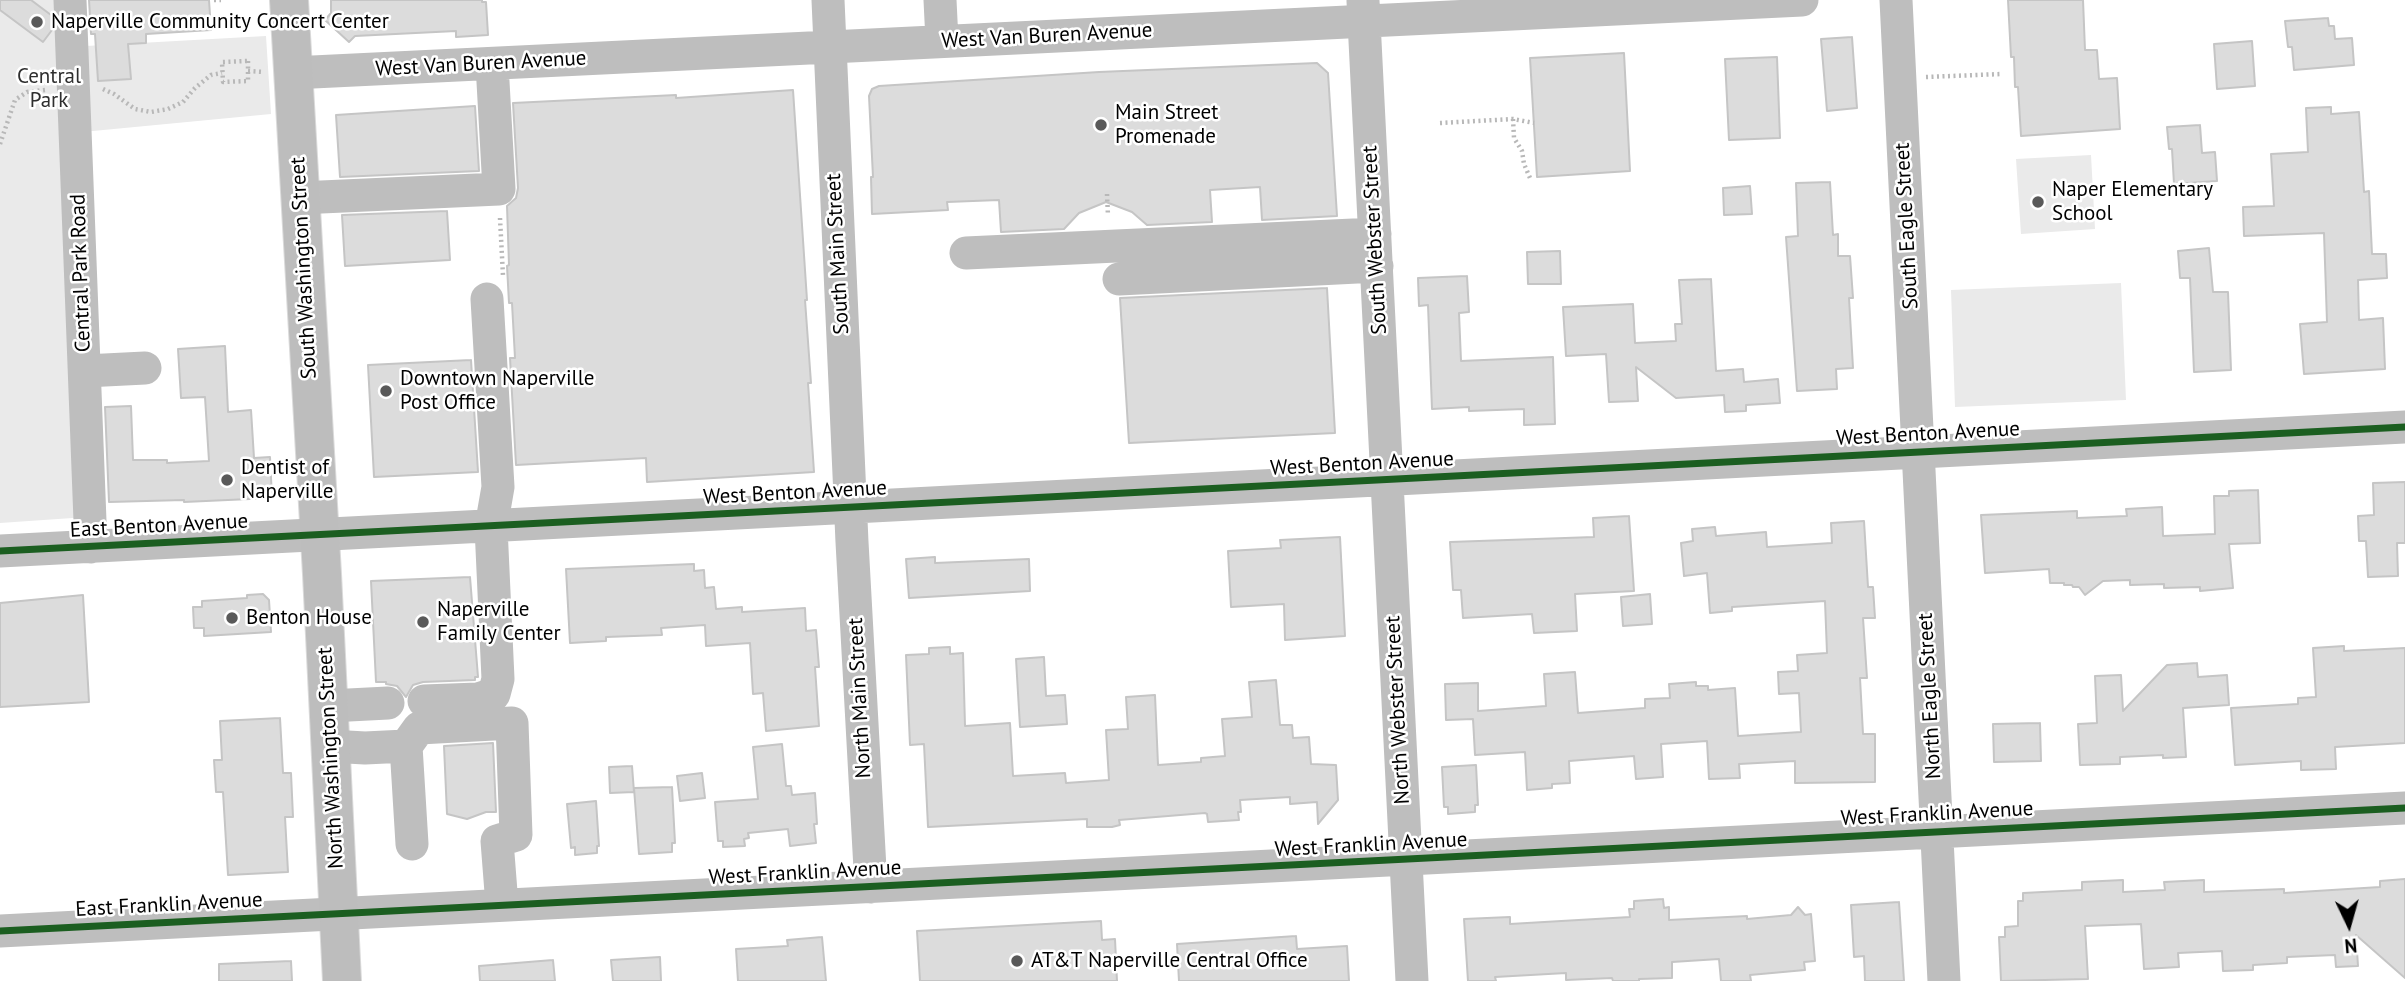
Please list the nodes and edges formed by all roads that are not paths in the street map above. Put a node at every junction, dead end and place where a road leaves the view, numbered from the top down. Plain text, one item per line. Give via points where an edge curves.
1 (70, 0) edge
2 (289, 0) edge
3 (828, 0) edge
4 (940, 0) edge
5 (1802, 0) edge
6 (1896, 0) edge
7 (1364, 11) edge
8 (942, 41) junction
9 (830, 47) junction
10 (492, 64) junction
11 (278, 73) junction
12 (299, 198) junction
13 (1376, 250) junction
14 (966, 253) dead end
15 (1119, 279) dead end
16 (487, 299) dead end
17 (145, 368) dead end
18 (85, 371) junction
19 (2405, 427) edge
20 (1919, 452) junction
21 (1386, 480) junction
22 (850, 508) junction
23 (491, 527) junction
24 (320, 535) junction
25 (91, 547) junction
26 (0, 551) edge
27 (424, 701) dead end
28 (388, 703) dead end
29 (329, 706) junction
30 (330, 746) junction
31 (406, 746) junction
32 (2405, 808) edge
33 (1937, 831) junction
34 (412, 844) dead end
35 (1406, 860) junction
36 (872, 887) junction
37 (502, 905) junction
38 (339, 915) junction
39 (0, 931) edge
40 (342, 981) edge
41 (1412, 981) edge
42 (1944, 981) edge

1 - 18 street, Central Park Road
2 - 11 main road, South Washington Street
3 - 9 street, South Main Street
4 - 8 street
5 - 7 street, West Van Buren Avenue
6 - 20 street, South Eagle Street
7 - 8 street, West Van Buren Avenue
7 - 13 street, South Webster Street
8 - 9 street, West Van Buren Avenue
9 - 10 street, West Van Buren Avenue
9 - 22 street, South Main Street
10 - 11 street, West Van Buren Avenue
10 - 12 street via 499,189
11 - 12 main road, South Washington Street
12 - 24 main road, South Washington Street
13 - 14 street
13 - 15 street
13 - 21 street, South Webster Street
16 - 23 street via 498,487
17 - 18 street
18 - 25 street, Central Park Road
19 - 20 street, West Benton Avenue
20 - 21 street, West Benton Avenue
20 - 33 street, North Eagle Street
21 - 22 street, West Benton Avenue
21 - 35 street, North Webster Street
22 - 23 street, West Benton Avenue
22 - 36 street, North Main Street
23 - 24 street, West Benton Avenue
23 - 27 street via 498,679 494,694
24 - 25 street, East Benton Avenue
24 - 29 main road, North Washington Street
25 - 26 street, East Benton Avenue
28 - 29 street
29 - 30 main road, North Washington Street
30 - 31 street
30 - 38 main road, North Washington Street
31 - 34 street
31 - 37 street via 419,728 512,723 516,835 497,841
32 - 33 street, West Franklin Avenue
33 - 35 street, West Franklin Avenue
33 - 42 street, North Eagle Street
35 - 36 street, West Franklin Avenue
35 - 41 street, North Webster Street
36 - 37 street, West Franklin Avenue
37 - 38 street, West Franklin Avenue
38 - 39 street, East Franklin Avenue
38 - 40 main road, North Washington Street

